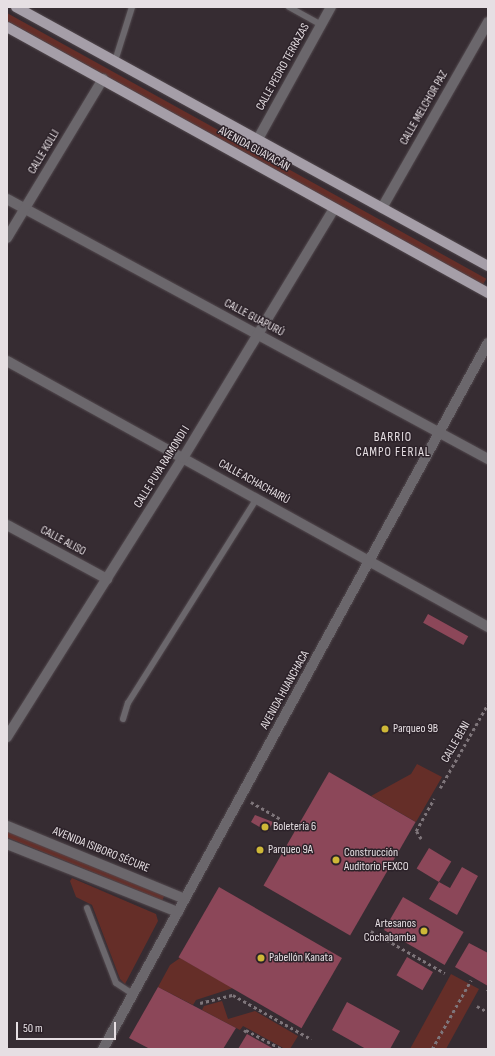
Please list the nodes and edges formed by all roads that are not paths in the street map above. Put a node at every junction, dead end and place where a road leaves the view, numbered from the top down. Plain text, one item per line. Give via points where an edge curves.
1 (16, 7) edge
2 (132, 7) edge
3 (289, 7) edge
4 (331, 7) edge
5 (488, 22) edge
6 (322, 25) junction
7 (7, 27) edge
8 (115, 61) junction
9 (103, 79) junction
10 (258, 139) junction
11 (7, 199) edge
12 (382, 208) junction
13 (24, 209) junction
14 (334, 209) junction
15 (7, 238) edge
16 (488, 266) edge
17 (488, 293) edge
18 (257, 335) junction
19 (488, 343) edge
20 (7, 361) edge
21 (439, 432) junction
22 (183, 458) junction
23 (488, 459) edge
24 (257, 498) junction
25 (7, 525) edge
26 (370, 562) junction
27 (107, 579) junction
28 (488, 627) edge
29 (123, 719) dead end
30 (7, 737) edge
31 (7, 826) edge
32 (7, 844) edge
33 (186, 899) junction
34 (86, 908) dead end
35 (178, 912) junction
36 (133, 994) junction
37 (103, 1049) edge

1 - 8 main road, AVENIDA GUAYACÁN
2 - 8 lane
3 - 6 lane
4 - 6 street, CALLE PEDRO TERRAZAS
5 - 12 street, CALLE MELCHOR PAZ
6 - 10 street, CALLE PEDRO TERRAZAS
7 - 9 main road, AVENIDA GUAYACÁN
8 - 10 main road, AVENIDA GUAYACÁN
9 - 13 street, CALLE KOLLI
9 - 14 main road, AVENIDA GUAYACÁN
10 - 12 main road, AVENIDA GUAYACÁN
11 - 13 street, CALLE GUAPURÚ
12 - 16 main road, AVENIDA GUAYACÁN
13 - 15 street, CALLE KOLLI
13 - 18 street, CALLE GUAPURÚ
14 - 17 main road, AVENIDA GUAYACÁN
14 - 18 street, CALLE PUYA RAIMONDI I
18 - 21 street, CALLE GUAPURÚ
18 - 22 street, CALLE PUYA RAIMONDI I
19 - 21 street, AVENIDA HUANCHACA
20 - 22 street, CALLE ACHACHAIRÚ
21 - 23 street, CALLE GUAPURÚ
21 - 26 street, AVENIDA HUANCHACA
22 - 24 street, CALLE ACHACHAIRÚ
22 - 27 street, CALLE PUYA RAIMONDI I
24 - 26 street, CALLE ACHACHAIRÚ
24 - 29 lane via 128,703
25 - 27 street, CALLE ALISO
26 - 28 street, CALLE ACHACHAIRÚ
26 - 33 street, AVENIDA HUANCHACA
27 - 30 street, CALLE PUYA RAIMONDI I
31 - 33 street, AVENIDA ISIBORO SÉCURE
32 - 35 street
33 - 35 street, AVENIDA HUANCHACA
34 - 36 lane via 116,982
35 - 36 street, AVENIDA HUANCHACA
36 - 37 street, AVENIDA HUANCHACA

